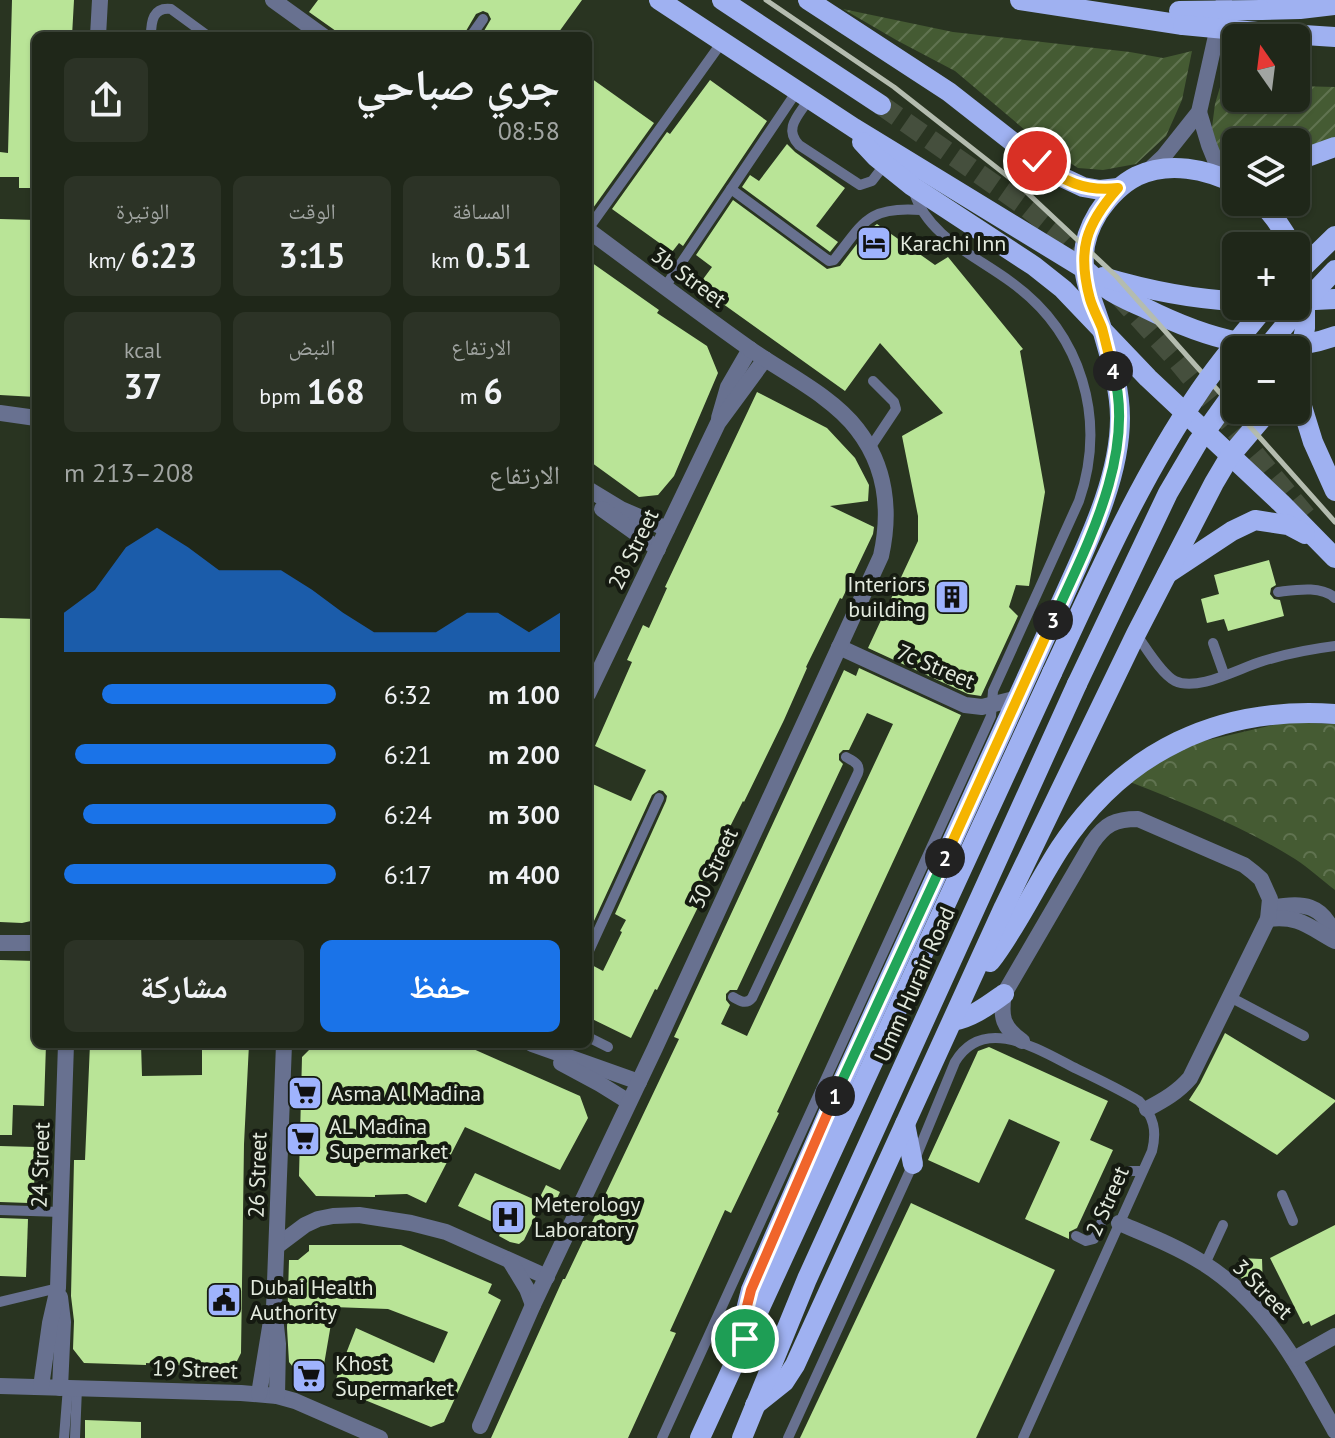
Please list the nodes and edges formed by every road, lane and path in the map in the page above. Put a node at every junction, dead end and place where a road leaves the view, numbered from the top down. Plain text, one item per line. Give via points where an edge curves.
1 (100, 0) edge
2 (273, 0) edge
3 (659, 0) edge
4 (722, 0) edge
5 (808, 0) edge
6 (1020, 0) edge
7 (1224, 0) edge
8 (1335, 5) edge
9 (1181, 18) junction
10 (483, 19) dead end
11 (98, 32) edge
12 (151, 32) edge
13 (203, 32) edge
14 (317, 32) edge
15 (474, 32) edge
16 (1335, 37) edge
17 (722, 42) junction
18 (803, 95) junction
19 (881, 105) tunnel mouth
20 (1199, 112) junction
21 (854, 128) junction
22 (1335, 147) edge
23 (1310, 156) edge
24 (885, 164) junction
25 (1222, 166) edge
26 (1148, 171) junction
27 (1222, 178) edge
28 (912, 186) junction
29 (1118, 188) junction
30 (731, 189) junction
31 (921, 210) junction
32 (592, 224) edge
33 (592, 233) edge
34 (1335, 236) edge
35 (1310, 260) edge
36 (1335, 270) edge
37 (1088, 271) junction
38 (665, 287) junction
39 (1335, 299) edge
40 (1222, 300) edge
41 (1310, 300) edge
42 (1254, 320) edge
43 (1102, 328) junction
44 (1276, 336) edge
45 (1335, 336) edge
46 (1222, 338) edge
47 (1310, 344) edge
48 (750, 349) junction
49 (765, 359) junction
50 (873, 381) dead end
51 (32, 407) edge
52 (1222, 409) edge
53 (0, 411) edge
54 (32, 417) edge
55 (718, 423) junction
56 (1257, 424) edge
57 (1307, 424) edge
58 (870, 448) junction
59 (1230, 456) junction
60 (592, 491) edge
61 (1335, 491) edge
62 (592, 501) edge
63 (667, 529) junction
64 (658, 549) junction
65 (1330, 552) edge
66 (1166, 574) junction
67 (1278, 592) dead end
68 (1335, 598) edge
69 (1136, 634) junction
70 (1213, 643) dead end
71 (1335, 646) edge
72 (839, 647) junction
73 (1224, 674) junction
74 (592, 686) edge
75 (1018, 698) junction
76 (992, 706) junction
77 (1335, 714) edge
78 (846, 757) dead end
79 (659, 798) dead end
80 (1269, 913) junction
81 (1335, 939) edge
82 (0, 943) edge
83 (32, 943) edge
84 (592, 944) edge
85 (970, 982) junction
86 (1004, 994) junction
87 (733, 997) dead end
88 (1230, 997) junction
89 (953, 1021) junction
90 (1304, 1036) dead end
91 (592, 1039) edge
92 (1022, 1041) junction
93 (608, 1047) dead end
94 (66, 1048) edge
95 (284, 1048) edge
96 (543, 1048) edge
97 (546, 1048) edge
98 (639, 1082) junction
99 (629, 1102) junction
100 (1147, 1109) junction
101 (905, 1124) junction
102 (913, 1164) junction
103 (1142, 1171) junction
104 (1282, 1195) dead end
105 (0, 1210) edge
106 (61, 1212) junction
107 (1293, 1221) dead end
108 (1119, 1223) junction
109 (1223, 1225) dead end
110 (1076, 1236) dead end
111 (277, 1246) junction
112 (509, 1260) junction
113 (1205, 1264) junction
114 (547, 1277) junction
115 (58, 1288) junction
116 (0, 1302) edge
117 (533, 1305) junction
118 (274, 1308) junction
119 (1335, 1336) edge
120 (745, 1339) junction
121 (1294, 1359) junction
122 (0, 1386) edge
123 (41, 1387) junction
124 (69, 1388) junction
125 (259, 1394) junction
126 (277, 1396) junction
127 (755, 1405) junction
128 (480, 1426) dead end
129 (1335, 1431) edge
130 (64, 1438) edge
131 (75, 1438) edge
132 (380, 1438) edge
133 (662, 1438) edge
134 (700, 1438) edge
135 (742, 1438) edge
136 (788, 1438) edge
137 (1023, 1438) edge

1 - 11 street
2 - 14 street
3 - 17 main road
4 - 19 main road
5 - 29 main road via 949,92 1051,172 1083,187
6 - 9 main road
7 - 20 street
8 - 9 main road, bridge
9 - 16 main road, bridge via 1257,32
10 - 15 lane
12 - 13 lane via 152,17 164,8
17 - 18 main road
17 - 32 lane
18 - 21 main road
18 - 24 lane via 792,127 799,145 860,185 872,181
18 - 30 lane
20 - 25 street
20 - 26 street
21 - 24 main road
21 - 37 main road
22 - 23 main road
24 - 28 main road
26 - 27 main road via 1189,169
26 - 29 main road
28 - 31 lane
28 - 43 main road via 1034,266
29 - 37 main road via 1095,218 1086,242
30 - 31 lane via 829,261 879,212
30 - 38 lane
31 - 76 lane via 937,230 1043,310 1075,362 1089,408 1091,451 1084,487 993,691
33 - 38 street, 3b Street
34 - 35 main road, bridge
36 - 44 main road, bridge
37 - 40 main road via 1175,295
37 - 43 main road via 1091,301
37 - 46 main road via 1112,292 1168,320
38 - 48 street, 3b Street
39 - 41 main road
42 - 120 main road, Umm Hurair Road, bridge via 1199,391 1116,536
43 - 59 main road
43 - 75 main road via 1116,383 1118,447 1091,533
45 - 47 main road
48 - 49 street, 3b Street
48 - 55 street, 28 Street via 728,387
49 - 55 street, 28 Street
49 - 58 street, 30 Street via 843,412
50 - 58 lane via 896,409
51 - 53 street
52 - 127 main road, Umm Hurair Road, bridge via 1168,493 1077,684
53 - 54 street
55 - 63 street, 28 Street
56 - 59 main road
57 - 61 main road
58 - 72 street, 30 Street via 885,491 886,535
59 - 65 main road
59 - 66 main road
60 - 63 street
62 - 64 street
63 - 64 street, 28 Street
64 - 74 street, 28 Street
65 - 66 main road via 1288,525 1255,520
66 - 69 main road
67 - 68 lane via 1312,590
69 - 73 lane via 1176,682 1189,685
69 - 85 main road
70 - 73 lane
71 - 73 lane
72 - 76 street, 7c Street via 965,705
72 - 98 street, 30 Street via 806,736 695,976
75 - 76 street, 7c Street
75 - 120 main road via 756,1277 747,1302
76 - 133 lane
77 - 85 main road via 1278,713 1233,721 1150,756 1084,815 992,959
78 - 87 lane via 859,766 858,773 752,998 743,1002
79 - 84 lane
80 - 81 street via 1300,904 1316,909
80 - 86 street via 1270,899 1261,879 1244,865 1138,819 1111,823 1092,843
80 - 88 street
82 - 83 street
85 - 89 main road
86 - 89 main road via 978,1013
86 - 92 street via 1003,1021
88 - 90 lane
88 - 100 street via 1190,1078
89 - 101 main road
91 - 93 lane
92 - 100 lane
92 - 102 lane via 979,1040 960,1053
94 - 106 street, 24 Street
95 - 111 street, 26 Street
96 - 99 street
97 - 98 street
98 - 99 street, 30 Street
99 - 114 street, 30 Street
100 - 103 lane, 2 Street via 1155,1137
101 - 102 main road
101 - 127 main road via 795,1365 784,1382
102 - 136 lane
103 - 108 lane, 2 Street
103 - 110 lane via 1122,1177 1094,1239
104 - 107 lane
105 - 106 lane
106 - 115 street, 24 Street
108 - 113 street, 3 Street
108 - 137 lane, 2 Street
109 - 113 lane
111 - 112 street via 318,1219 359,1215 428,1227
111 - 118 street, 26 Street
112 - 114 street
112 - 117 street
113 - 121 street, 3 Street via 1260,1310
114 - 117 street, 30 Street
115 - 116 lane
115 - 123 street, 24 Street
115 - 124 street, 24 Street
117 - 128 street, 30 Street
118 - 125 street, 26 Street
118 - 126 street, 26 Street
119 - 121 street
120 - 134 main road, Umm Hurair Road
121 - 129 street, 3 Street
122 - 123 street, 19 Street
123 - 124 street, 19 Street
124 - 125 street, 19 Street
124 - 130 lane
124 - 131 lane
125 - 126 street, 19 Street
126 - 132 street, 19 Street
127 - 135 main road, Umm Hurair Road

